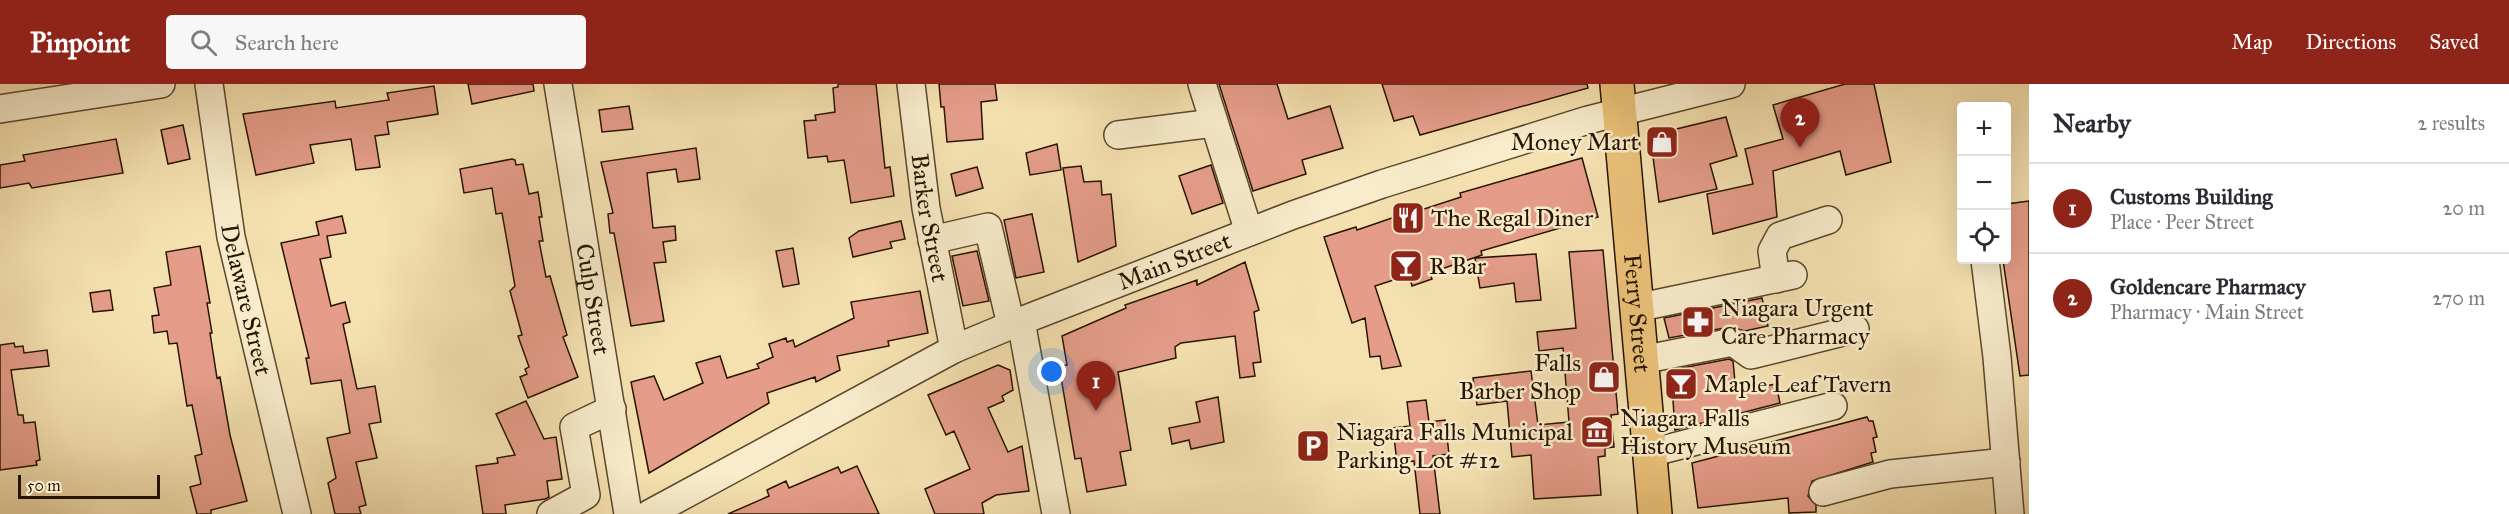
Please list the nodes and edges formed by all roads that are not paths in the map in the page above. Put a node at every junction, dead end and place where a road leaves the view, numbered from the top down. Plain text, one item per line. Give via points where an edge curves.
1 (160, 84) edge
2 (208, 84) edge
3 (558, 84) edge
4 (911, 84) edge
5 (1202, 84) edge
6 (1731, 84) edge
7 (1618, 98) edge
8 (0, 109) edge
9 (1214, 123) junction
10 (1118, 135) dead end
11 (1828, 220) dead end
12 (1249, 232) junction
13 (932, 240) junction
14 (1985, 264) edge
15 (1636, 308) junction
16 (1016, 323) junction
17 (1855, 329) dead end
18 (954, 349) junction
19 (1641, 360) junction
20 (1833, 406) dead end
21 (612, 409) junction
22 (1650, 453) junction
23 (2006, 462) junction
24 (1823, 492) dead end
25 (297, 514) edge
26 (551, 514) edge
27 (628, 514) edge
28 (649, 514) edge
29 (1056, 514) edge
30 (1655, 514) edge
31 (2010, 514) edge

1 - 8 street
2 - 25 street, Delaware Street via 231,237
3 - 21 street, Culp Street
4 - 13 street, Barker Street
5 - 9 street
6 - 7 street, Main Street
7 - 12 street, Main Street
7 - 15 main road, Ferry Street
9 - 10 street
9 - 12 street
11 - 15 street via 1780,236 1772,251 1784,277
12 - 16 street, Main Street
13 - 16 street via 988,227
13 - 18 street, Barker Street
14 - 23 street
15 - 19 main road, Ferry Street
16 - 18 street, Main Street
16 - 29 street
17 - 19 street via 1751,355 1733,342
18 - 28 street, Main Street
19 - 22 main road, Ferry Street
20 - 22 street
21 - 26 street via 574,427 586,495
21 - 27 street, Culp Street
22 - 30 main road, Ferry Street
23 - 24 street via 1890,474
23 - 31 street

